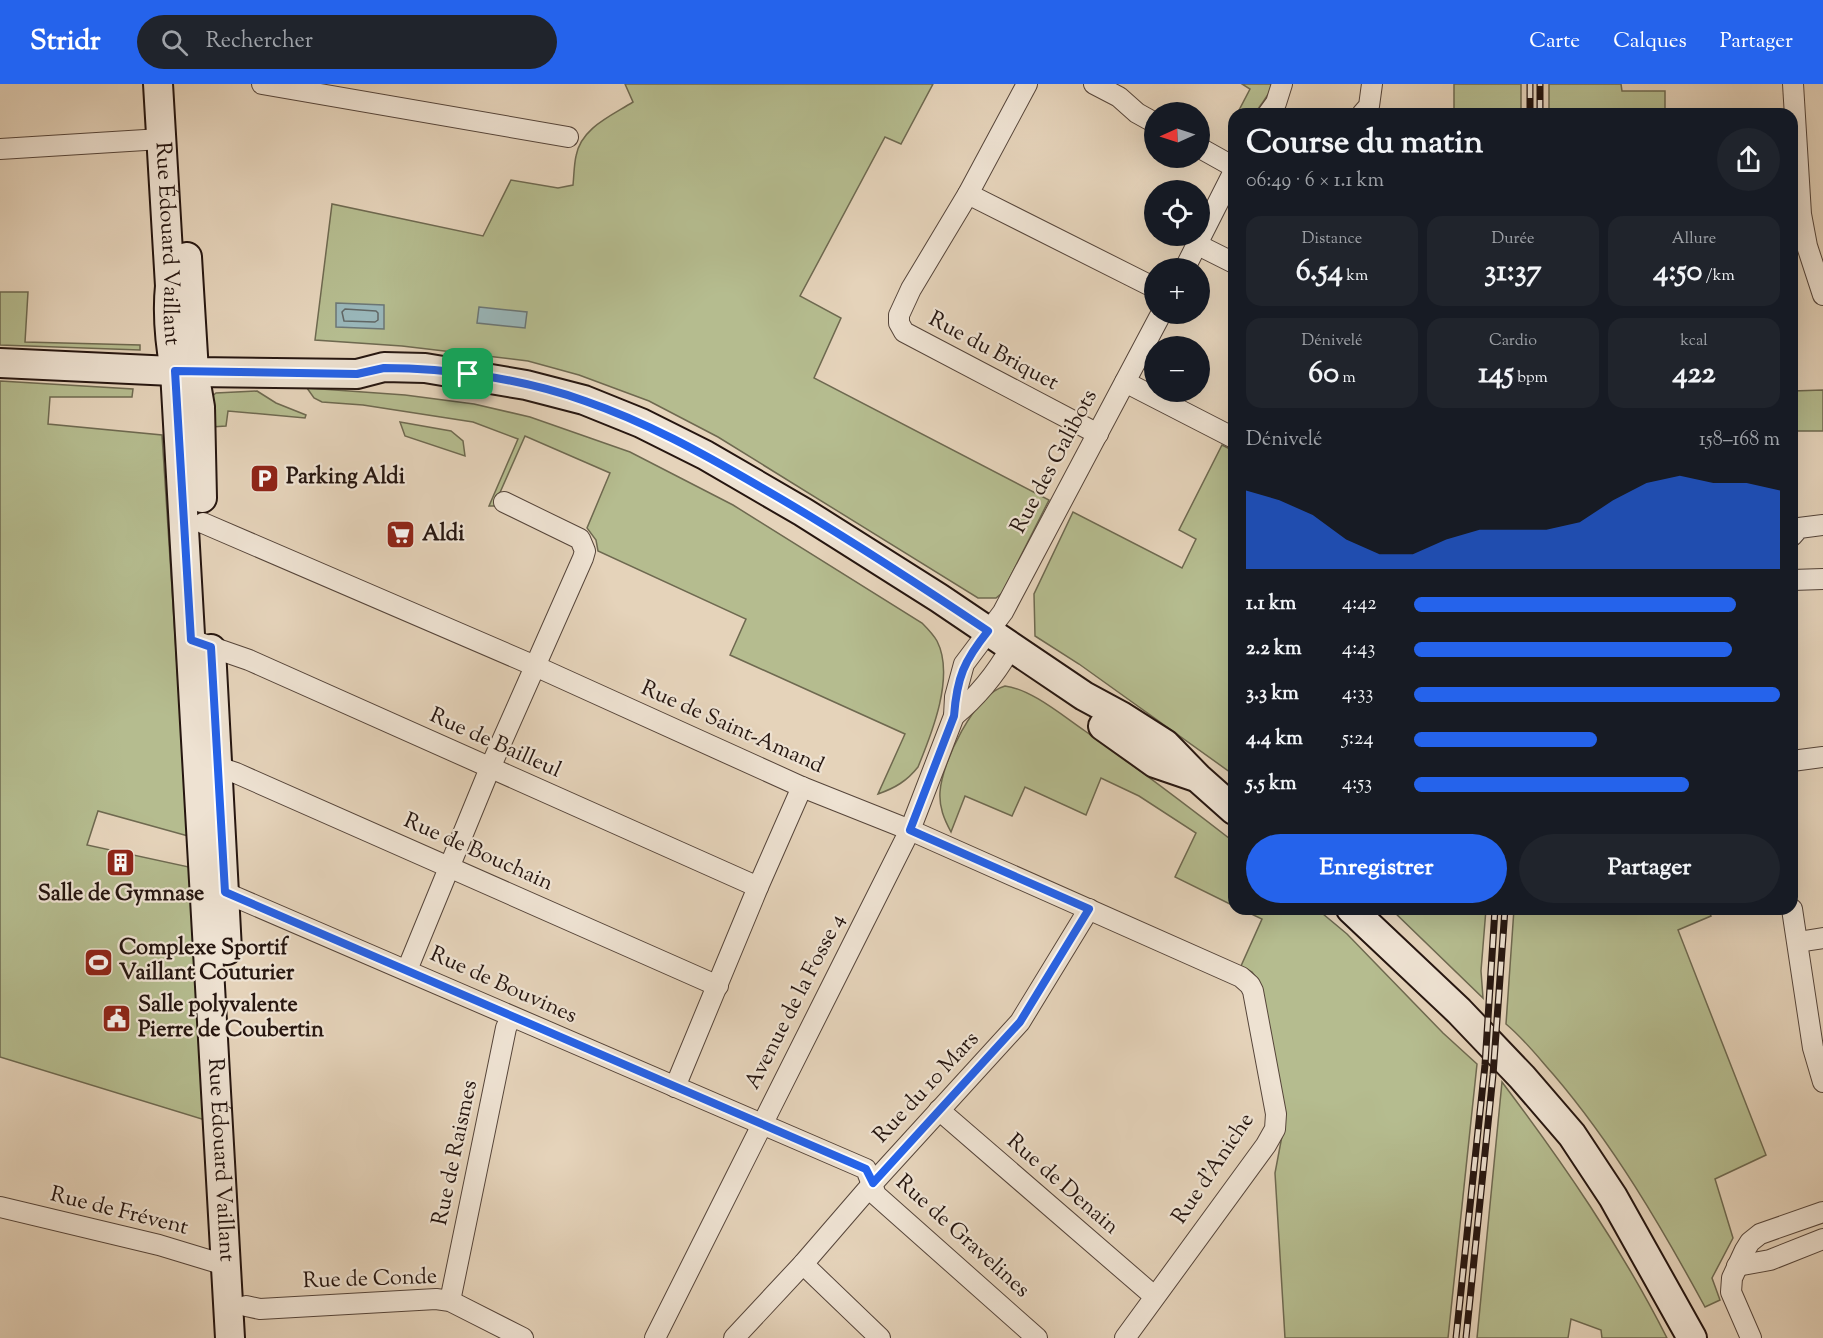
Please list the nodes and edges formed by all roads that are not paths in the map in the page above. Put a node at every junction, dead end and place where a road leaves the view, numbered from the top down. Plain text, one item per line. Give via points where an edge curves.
1 (158, 84) edge
2 (177, 84) edge
3 (262, 84) edge
4 (1027, 84) edge
5 (1094, 84) edge
6 (1282, 84) edge
7 (1372, 84) edge
8 (1792, 84) edge
9 (1274, 108) edge
10 (1366, 108) edge
11 (1794, 108) edge
12 (1144, 117) edge
13 (568, 137) dead end
14 (161, 140) junction
15 (0, 149) edge
16 (1210, 154) edge
17 (1228, 165) edge
18 (1798, 171) edge
19 (1228, 182) edge
20 (969, 194) junction
21 (1210, 219) edge
22 (1202, 246) edge
23 (1228, 261) edge
24 (1819, 265) edge
25 (1144, 282) edge
26 (1823, 295) edge
27 (1156, 324) edge
28 (0, 363) edge
29 (184, 372) junction
30 (1125, 382) junction
31 (1098, 434) junction
32 (1228, 435) edge
33 (504, 502) dead end
34 (203, 523) junction
35 (1823, 525) edge
36 (1798, 528) edge
37 (1823, 579) edge
38 (1798, 580) edge
39 (201, 643) junction
40 (995, 645) junction
41 (535, 666) junction
42 (954, 716) junction
43 (1823, 757) edge
44 (1798, 760) edge
45 (218, 768) junction
46 (490, 768) junction
47 (802, 787) junction
48 (1228, 804) edge
49 (910, 830) junction
50 (449, 866) junction
51 (758, 887) junction
52 (225, 892) junction
53 (1089, 909) junction
54 (1357, 915) edge
55 (1793, 915) edge
56 (1823, 938) edge
57 (1798, 942) junction
58 (407, 970) junction
59 (1241, 977) joint
60 (718, 986) junction
61 (511, 1017) junction
62 (1823, 1082) edge
63 (675, 1086) junction
64 (939, 1110) junction
65 (761, 1125) junction
66 (873, 1183) junction
67 (0, 1207) edge
68 (1823, 1212) edge
69 (1823, 1239) edge
70 (226, 1263) junction
71 (803, 1264) junction
72 (1737, 1266) junction
73 (1154, 1296) junction
74 (450, 1301) junction
75 (246, 1306) junction
76 (230, 1338) edge
77 (248, 1338) edge
78 (523, 1338) edge
79 (655, 1338) edge
80 (734, 1338) edge
81 (880, 1338) edge
82 (1037, 1338) edge
83 (1125, 1338) edge
84 (1692, 1338) edge
85 (1750, 1338) edge

1 - 14 main road, Rue Édouard Vaillant
2 - 29 main road, Rue Édouard Vaillant
3 - 13 street
4 - 20 street, Rue du Briquet
5 - 12 street
6 - 9 street
7 - 10 street
8 - 11 street
14 - 15 street
14 - 29 main road, Rue Édouard Vaillant via 170,346
16 - 17 street
18 - 24 street via 1807,246
19 - 21 street
20 - 25 street
20 - 31 street, Rue du Briquet via 911,289 899,323 904,332
22 - 23 street
24 - 26 street
27 - 30 street, Rue des Galibots
28 - 29 main road
29 - 34 main road, Rue Édouard Vaillant via 200,414
29 - 39 main road, Rue Édouard Vaillant
29 - 40 main road via 357,374 384,368 425,368 526,385 584,400 705,455 803,512
30 - 31 street, Rue des Galibots
30 - 32 street
31 - 40 street, Rue des Galibots via 1003,612
33 - 41 street via 575,535 583,544 583,558
34 - 39 main road, Rue Édouard Vaillant
34 - 41 street, Rue de Saint-Amand
35 - 36 street
37 - 38 street
39 - 45 main road, Rue Édouard Vaillant
39 - 46 street, Rue de Bailleul via 249,660
39 - 70 main road, Rue Édouard Vaillant
40 - 42 street, Avenue de la Fosse 4 via 984,687
40 - 42 street, Avenue de la Fosse 4 via 964,664
40 - 48 main road via 1165,744
41 - 46 street
41 - 47 street, Rue de Saint-Amand
42 - 49 street, Avenue de la Fosse 4
43 - 44 street
45 - 50 street, Rue de Bouchain
45 - 52 main road, Rue Édouard Vaillant
46 - 50 street
46 - 51 street, Rue de Bailleul
47 - 49 street, Rue de Saint-Amand
47 - 51 street
49 - 53 street, Rue de Saint-Amand
49 - 65 street, Avenue de la Fosse 4
50 - 58 street
50 - 60 street, Rue de Bouchain
51 - 60 street
52 - 58 street, Rue de Bouvines
52 - 75 main road, Rue Édouard Vaillant
53 - 59 street, Rue de Saint-Amand
53 - 64 street, Rue du 10 Mars via 1020,1022
54 - 84 main road via 1459,1011 1572,1135 1613,1197
55 - 57 street
56 - 57 street
57 - 62 street via 1813,1048
58 - 61 street, Rue de Bouvines
59 - 73 street, Rue d'Aniche via 1253,991 1276,1114 1275,1129
60 - 63 street
61 - 63 street, Rue de Bouvines
61 - 74 street, Rue de Raismes
63 - 65 street, Rue de Bouvines
64 - 66 street, Rue du 10 Mars
64 - 73 street, Rue de Denain
65 - 66 street, Rue de Gravelines via 866,1169
65 - 79 street, Avenue de la Fosse 4
66 - 71 street, Rue du 10 Mars
66 - 82 street, Rue de Gravelines via 876,1196
67 - 70 street, Rue de Frévent
68 - 72 street via 1761,1234 1750,1242
69 - 72 street via 1770,1260
70 - 76 main road, Rue Édouard Vaillant
71 - 80 street, Rue du 10 Mars
71 - 81 street
72 - 85 street via 1731,1292
73 - 83 street, Rue d'Aniche
74 - 75 street, Rue de Conde via 260,1309
74 - 78 street, Rue de Conde
75 - 77 main road, Rue Édouard Vaillant

